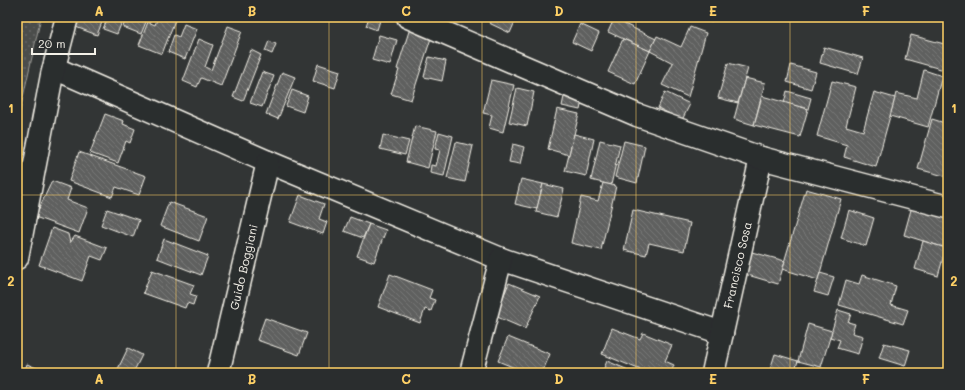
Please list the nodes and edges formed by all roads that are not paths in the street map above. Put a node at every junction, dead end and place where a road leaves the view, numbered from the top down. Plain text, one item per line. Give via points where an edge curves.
1 (67, 17) edge
2 (408, 17) edge
3 (54, 68) junction
4 (761, 158) junction
5 (268, 162) junction
6 (948, 207) edge
7 (17, 258) edge
8 (501, 259) junction
9 (722, 333) junction
10 (218, 373) edge
11 (471, 373) edge
12 (713, 373) edge

1 - 3 street
2 - 4 street via 637,115
3 - 5 street
3 - 7 street
4 - 6 street
4 - 9 street, Francisco Sosa
5 - 8 street
5 - 10 street, Guido Boggiani
8 - 9 street
8 - 11 street
9 - 12 street, Francisco Sosa

